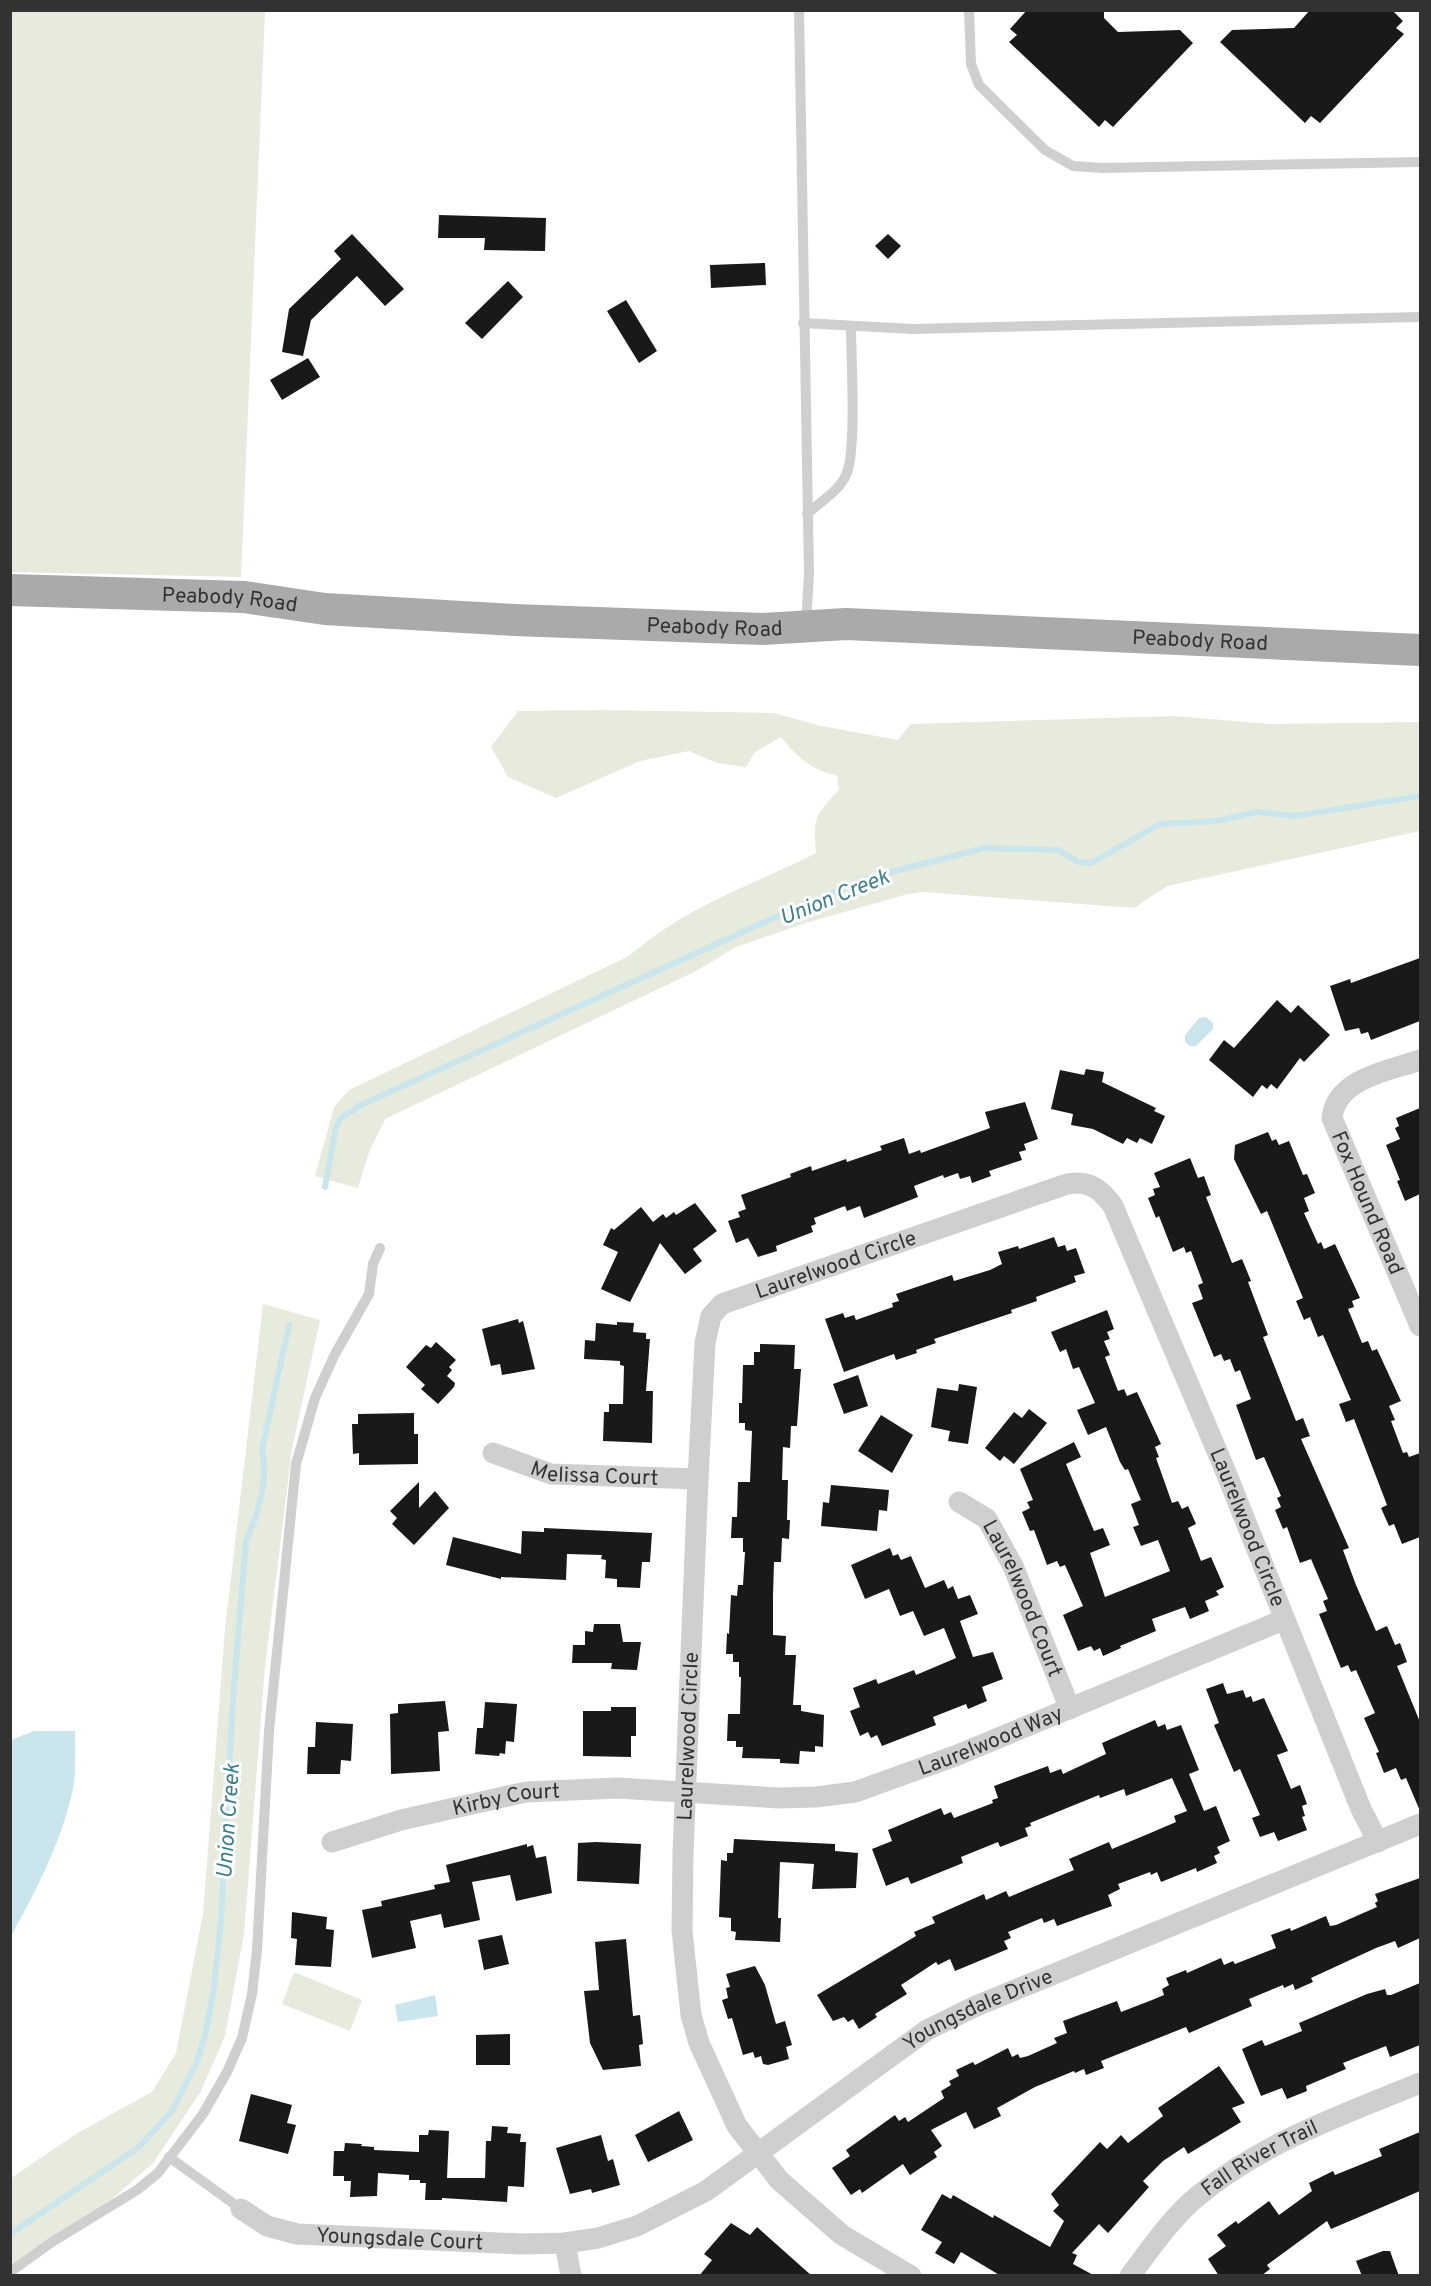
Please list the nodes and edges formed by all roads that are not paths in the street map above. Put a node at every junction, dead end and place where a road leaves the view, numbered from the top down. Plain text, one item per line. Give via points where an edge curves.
1 (799, 10) edge
2 (969, 10) edge
3 (1420, 162) edge
4 (1420, 317) edge
5 (803, 323) junction
6 (851, 327) junction
7 (807, 514) junction
8 (10, 590) edge
9 (806, 625) junction
10 (1420, 650) edge
11 (1420, 1060) edge
12 (380, 1248) dead end
13 (1420, 1326) edge
14 (493, 1453) dead end
15 (698, 1479) junction
16 (959, 1502) dead end
17 (1283, 1620) junction
18 (1070, 1709) junction
19 (684, 1792) junction
20 (1420, 1824) edge
21 (332, 1842) dead end
22 (1378, 1842) junction
23 (1420, 2083) edge
24 (757, 2152) junction
25 (170, 2157) junction
26 (241, 2209) joint
27 (565, 2243) junction
28 (10, 2272) edge
29 (571, 2276) edge
30 (911, 2276) edge
31 (1130, 2276) edge

1 - 5 lane
2 - 3 lane via 971,63 979,85 1045,150 1073,166
4 - 6 lane via 912,329
5 - 6 lane
5 - 7 lane
6 - 7 lane via 848,472 841,484
7 - 9 lane
8 - 9 main road, Peabody Road via 244,597 325,609 482,619 763,629
9 - 10 main road, Peabody Road
11 - 13 street, Fox Hound Road via 1349,1086 1336,1100 1332,1118
12 - 25 lane via 373,1264 369,1294 315,1398 296,1464 270,1720 257,1950 242,2038 203,2114
14 - 15 street, Melissa Court via 551,1474
15 - 17 street, Laurelwood Circle via 705,1343 711,1316 723,1305 1067,1184 1086,1183 1100,1190 1113,1206 1225,1470
15 - 19 street, Laurelwood Circle
16 - 18 street, Laurelwood Court via 987,1519 1012,1566
17 - 18 street, Laurelwood Way
17 - 22 street, Laurelwood Circle
18 - 19 street, Laurelwood Way via 918,1771 855,1792 779,1798
19 - 21 street, Kirby Court via 618,1788 526,1792 401,1820
19 - 24 street, Laurelwood Circle via 682,1931 691,2015 699,2043 737,2126
20 - 22 street, Youngsdale Drive
22 - 24 street, Youngsdale Drive via 976,2006 927,2030
23 - 31 street, Fall River Trail via 1298,2133 1233,2170 1198,2196
24 - 27 street, Youngsdale Drive via 706,2191 637,2226
24 - 30 street, Laurelwood Circle via 779,2180 842,2235
25 - 26 lane
25 - 28 lane via 137,2190
26 - 27 street, Youngsdale Court via 267,2226 297,2234
27 - 29 street

